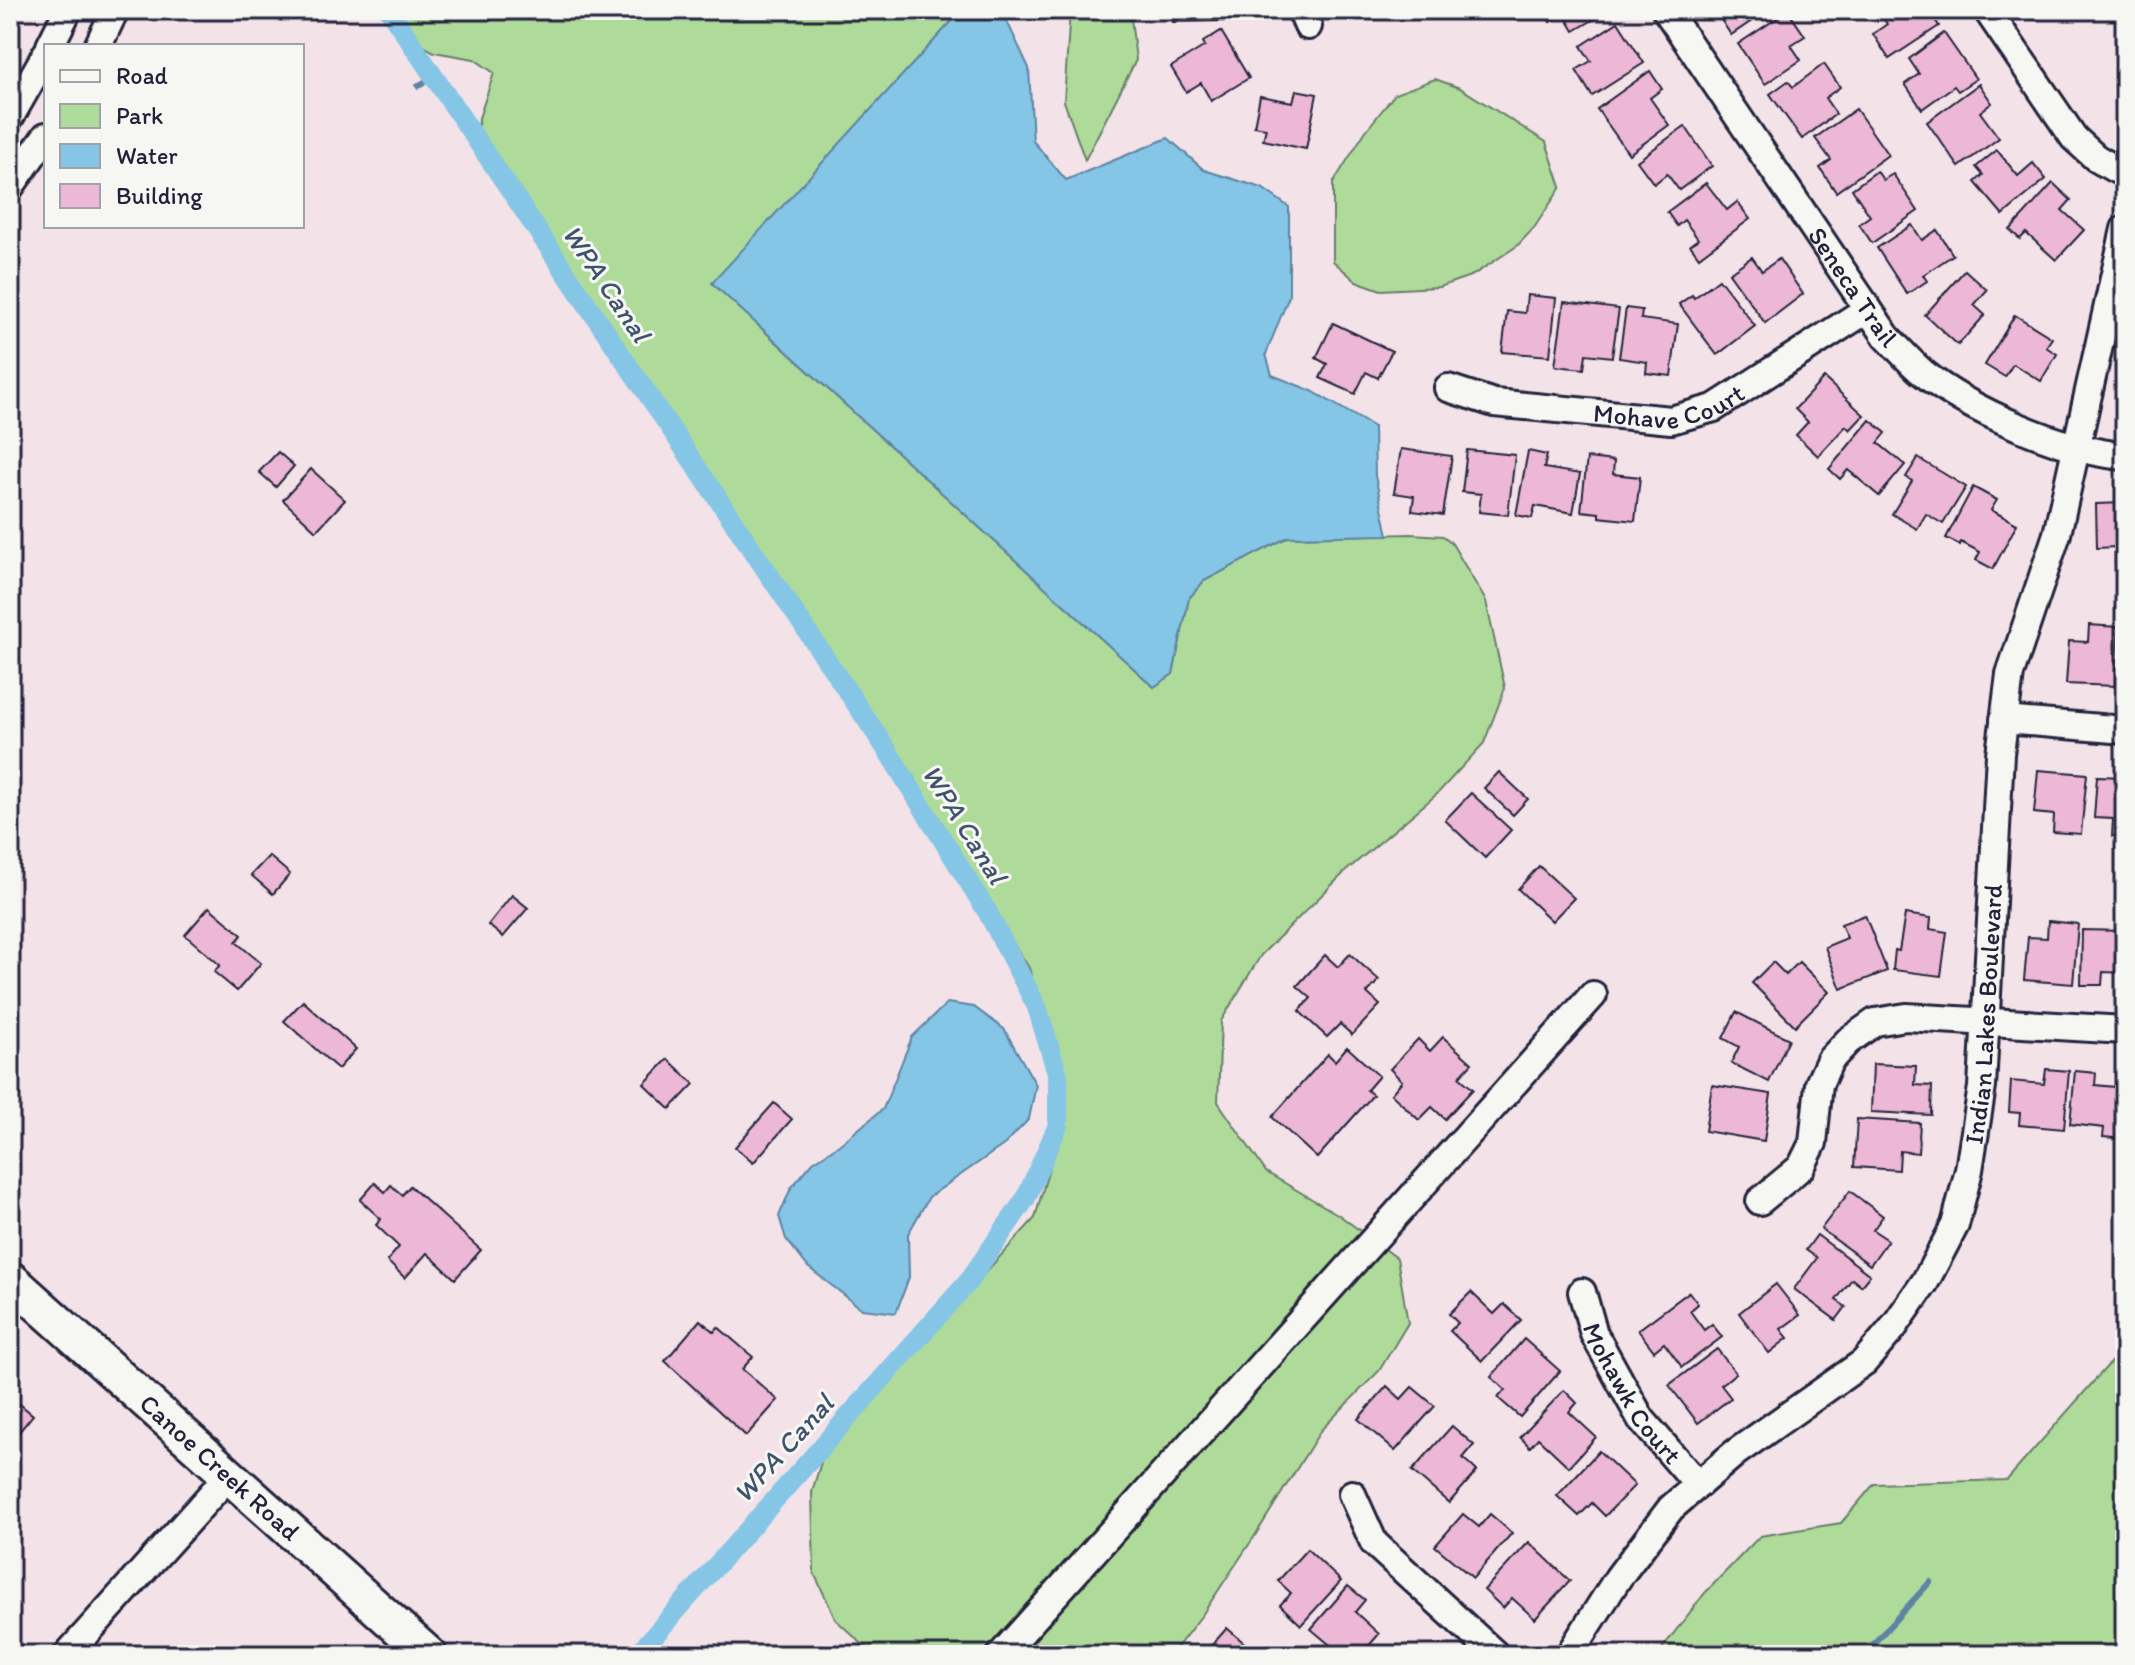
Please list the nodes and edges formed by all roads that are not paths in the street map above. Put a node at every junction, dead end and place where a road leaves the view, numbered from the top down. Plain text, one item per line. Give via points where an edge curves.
1 (68, 10) edge
2 (115, 10) edge
3 (1666, 10) edge
4 (1987, 10) edge
5 (51, 44) edge
6 (99, 44) edge
7 (44, 58) edge
8 (10, 117) edge
9 (44, 139) edge
10 (2125, 171) edge
11 (10, 187) edge
12 (2125, 229) edge
13 (1868, 309) junction
14 (1448, 388) dead end
15 (2078, 446) junction
16 (2125, 456) edge
17 (2004, 720) junction
18 (2125, 730) edge
19 (1593, 995) dead end
20 (1985, 1021) junction
21 (2125, 1030) edge
22 (1760, 1201) dead end
23 (10, 1279) edge
24 (1582, 1292) dead end
25 (229, 1475) junction
26 (1698, 1485) junction
27 (1352, 1494) dead end
28 (67, 1655) edge
29 (429, 1655) edge
30 (1001, 1655) edge
31 (1496, 1655) edge
32 (1569, 1655) edge

1 - 5 street
2 - 6 street
3 - 13 street, Seneca Trail
4 - 10 street via 2074,138 2096,158
7 - 8 street
9 - 11 street
12 - 15 street, Indian Lakes Boulevard
13 - 14 street, Mohave Court via 1714,408 1671,420 1494,403
13 - 15 street, Seneca Trail via 1922,372 2037,435
15 - 16 street, Seneca Trail
15 - 17 street, Indian Lakes Boulevard via 2057,534 2010,674
17 - 18 street
17 - 20 street, Indian Lakes Boulevard
19 - 30 street
20 - 21 street
20 - 22 street via 1906,1017 1875,1022 1848,1041 1830,1060 1819,1084 1813,1143 1801,1167
20 - 26 street, Indian Lakes Boulevard via 1982,1087 1969,1170 1955,1225 1925,1282 1864,1362
23 - 25 main road, Canoe Creek Road
24 - 26 street, Mohawk Court via 1594,1334 1641,1419
25 - 28 street
25 - 29 main road, Canoe Creek Road
26 - 32 street, Indian Lakes Boulevard via 1653,1531
27 - 31 street via 1374,1543

